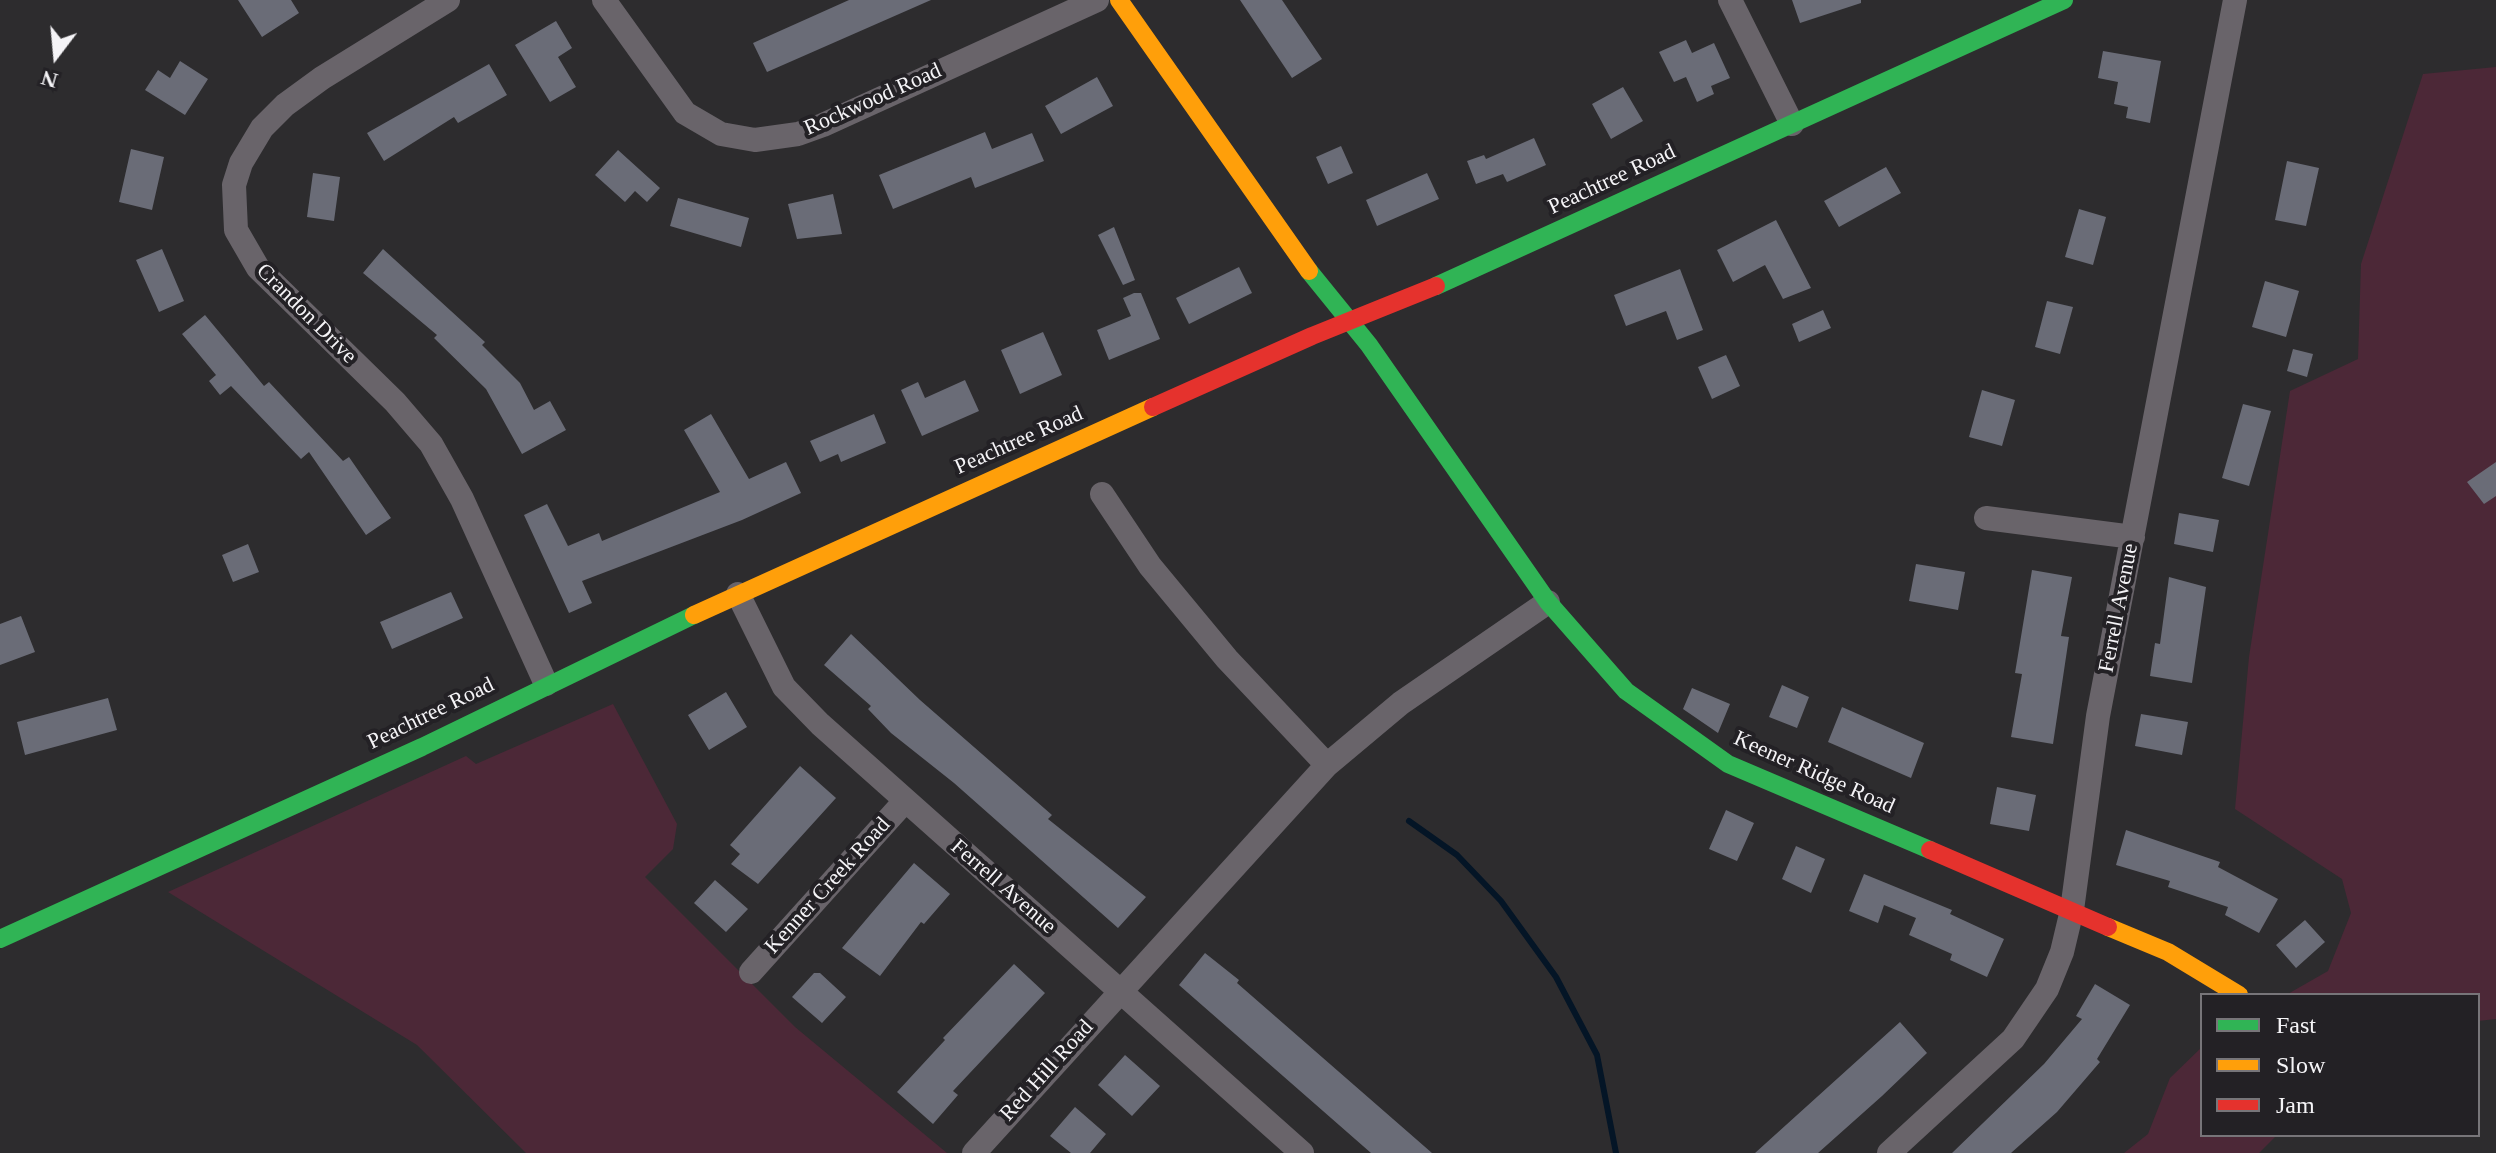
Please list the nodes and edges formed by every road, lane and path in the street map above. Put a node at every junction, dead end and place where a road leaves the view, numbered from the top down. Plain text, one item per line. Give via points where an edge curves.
1 (448, 0) edge
2 (604, 0) edge
3 (1097, 0) edge
4 (1119, 0) edge
5 (1730, 0) edge
6 (2064, 0) edge
7 (2235, 0) edge
8 (1792, 124) junction
9 (1350, 320) junction
10 (1102, 494) dead end
11 (1986, 518) dead end
12 (2133, 537) junction
13 (738, 594) junction
14 (1548, 602) junction
15 (546, 684) junction
16 (1327, 765) junction
17 (905, 801) junction
18 (2072, 910) junction
19 (0, 939) edge
20 (751, 972) dead end
21 (1121, 990) junction
22 (2236, 993) edge
23 (974, 1153) edge
24 (1302, 1153) edge
25 (1889, 1153) edge

1 - 15 street, Crandon Drive via 322,78 262,128 234,185 236,230 258,268 431,444 462,499
2 - 3 street, Rockwood Road via 685,113 721,134 755,140 823,125
4 - 9 street via 1318,284
5 - 8 street
6 - 8 street, Peachtree Road
7 - 12 street, Ferrell Avenue
8 - 9 street, Peachtree Road via 1414,296
9 - 13 street, Peachtree Road
9 - 14 street, Keener Ridge Road
10 - 16 street via 1160,578 1227,659
11 - 12 street
12 - 18 street, Ferrell Avenue via 2098,716
13 - 15 street, Peachtree Road
13 - 17 street, Ferrell Avenue via 784,687
14 - 16 street, Red Hill Road via 1401,703
14 - 18 street, Keener Ridge Road via 1626,691 1728,764
15 - 19 street, Peachtree Road via 422,747
16 - 21 street, Red Hill Road
17 - 20 street, Kenner Creek Road
17 - 21 street, Ferrell Avenue
18 - 22 street, Keener Ridge Road via 2168,952
18 - 25 street, Ferrell Avenue via 2062,952 2030,1017
21 - 23 street, Red Hill Road
21 - 24 street, Ferrell Avenue

